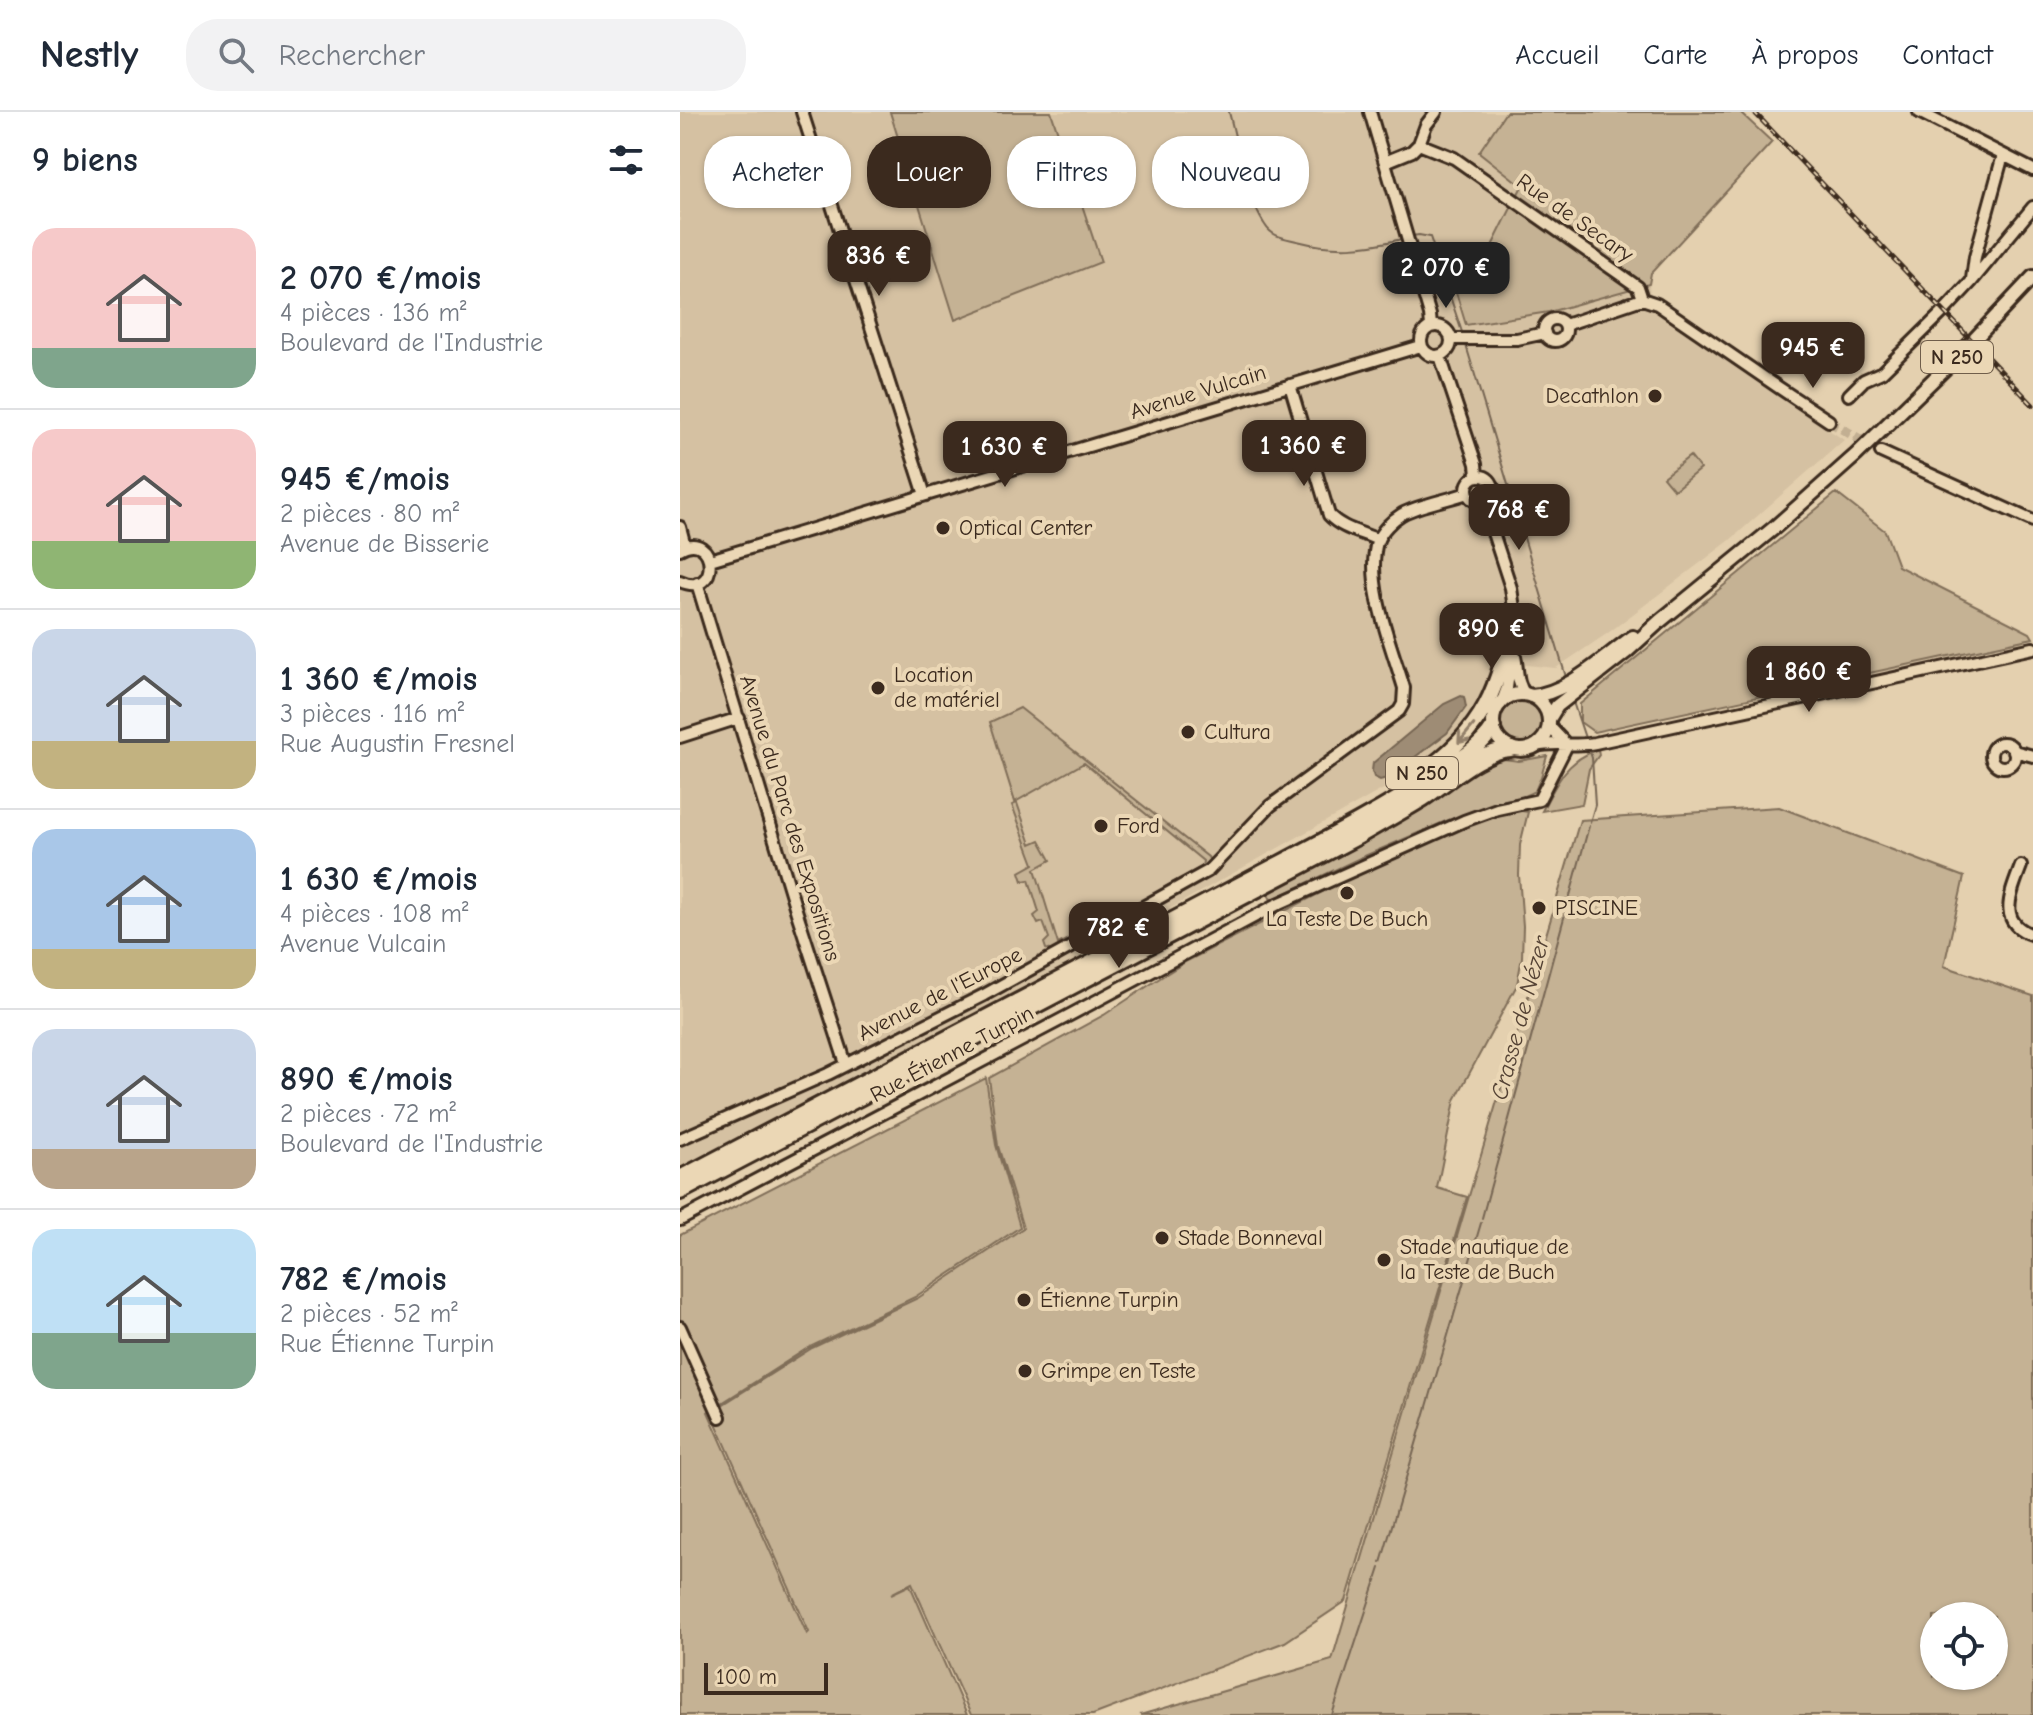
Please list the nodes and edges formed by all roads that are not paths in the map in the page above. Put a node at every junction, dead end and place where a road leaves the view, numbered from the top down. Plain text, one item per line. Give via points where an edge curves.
1 (802, 112) edge
2 (1370, 112) edge
3 (1436, 112) edge
4 (1919, 112) edge
5 (1419, 144) junction
6 (2003, 155) junction
7 (1385, 162) junction
8 (2033, 170) edge
9 (2033, 207) edge
10 (2033, 277) edge
11 (1972, 281) junction
12 (1642, 299) junction
13 (1431, 326) junction
14 (1460, 340) junction
15 (1421, 346) junction
16 (1440, 356) junction
17 (1290, 385) junction
18 (1849, 395) dead end
19 (1829, 421) tunnel mouth
20 (1881, 452) tunnel mouth
21 (1477, 476) junction
22 (1467, 493) junction
23 (925, 495) junction
24 (1483, 502) junction
25 (2033, 521) edge
26 (680, 527) edge
27 (1378, 540) junction
28 (682, 547) edge
29 (710, 560) junction
30 (680, 581) edge
31 (697, 583) junction
32 (1515, 611) junction
33 (1660, 621) junction
34 (1513, 648) junction
35 (2033, 648) edge
36 (1529, 695) junction
37 (1501, 704) junction
38 (739, 718) junction
39 (1548, 722) junction
40 (1493, 728) junction
41 (680, 737) edge
42 (1567, 745) junction
43 (1536, 746) junction
44 (1511, 749) junction
45 (2014, 751) dead end
46 (2033, 756) edge
47 (2021, 866) dead end
48 (1257, 875) junction
49 (2033, 935) edge
50 (846, 1064) junction
51 (680, 1139) edge
52 (680, 1178) edge
53 (680, 1192) edge
54 (680, 1220) edge
55 (680, 1327) edge
56 (720, 1417) dead end

1 - 23 street
2 - 7 street
3 - 5 street
4 - 6 street
5 - 7 street
5 - 12 street, Rue de Secary via 1454,158 1638,287
6 - 8 street
6 - 11 street
7 - 13 street
9 - 11 street
10 - 33 main road, N 250 via 1856,455
11 - 18 street via 1882,372
12 - 14 street via 1565,325 1553,319 1545,333
12 - 19 street, Rue de Secary via 1657,304
13 - 14 street
13 - 15 street via 1423,332
14 - 16 street
15 - 16 street via 1431,356
15 - 17 street, Avenue Vulcain
16 - 21 street
17 - 23 street, Avenue Vulcain
17 - 27 street via 1329,515
20 - 25 street
21 - 22 street via 1467,484
21 - 24 street via 1486,477 1493,488
22 - 24 street
22 - 27 street via 1403,513
23 - 29 street, Avenue Vulcain
24 - 32 street
26 - 28 street
27 - 50 street, Avenue de l'Europe via 1376,594 1404,688 1399,711 1270,806 1208,871 994,990
28 - 29 street via 696,545
29 - 31 street via 707,577
30 - 31 street
31 - 38 street, Avenue du Parc des Expositions
32 - 34 street
32 -> 48 highway, N 250 via 1494,691 1453,749 1384,799
33 - 36 main road, N 250 via 1560,688
33 - 39 main road, N 250 via 1557,706
34 - 36 street via 1518,681
34 - 37 street
35 - 42 street
36 - 37 main road, N 250 via 1514,695
36 - 39 main road via 1543,706
37 - 40 main road, N 250
38 - 41 street
38 - 50 street, Avenue du Parc des Expositions
39 - 42 street
39 - 43 main road, N 250 via 1545,737
40 - 44 main road
40 - 48 highway, N 250 via 1480,744 1420,786
42 - 43 street
42 - 54 street, Rue Étienne Turpin via 1539,800 1464,821 1278,904
43 - 44 main road, N 250
44 - 53 highway, N 250 via 1487,756 1359,836
45 - 46 street
47 - 49 street via 2009,912 2015,926
48 - 52 highway, N 250
50 - 51 street, Avenue de l'Europe
55 - 56 street

